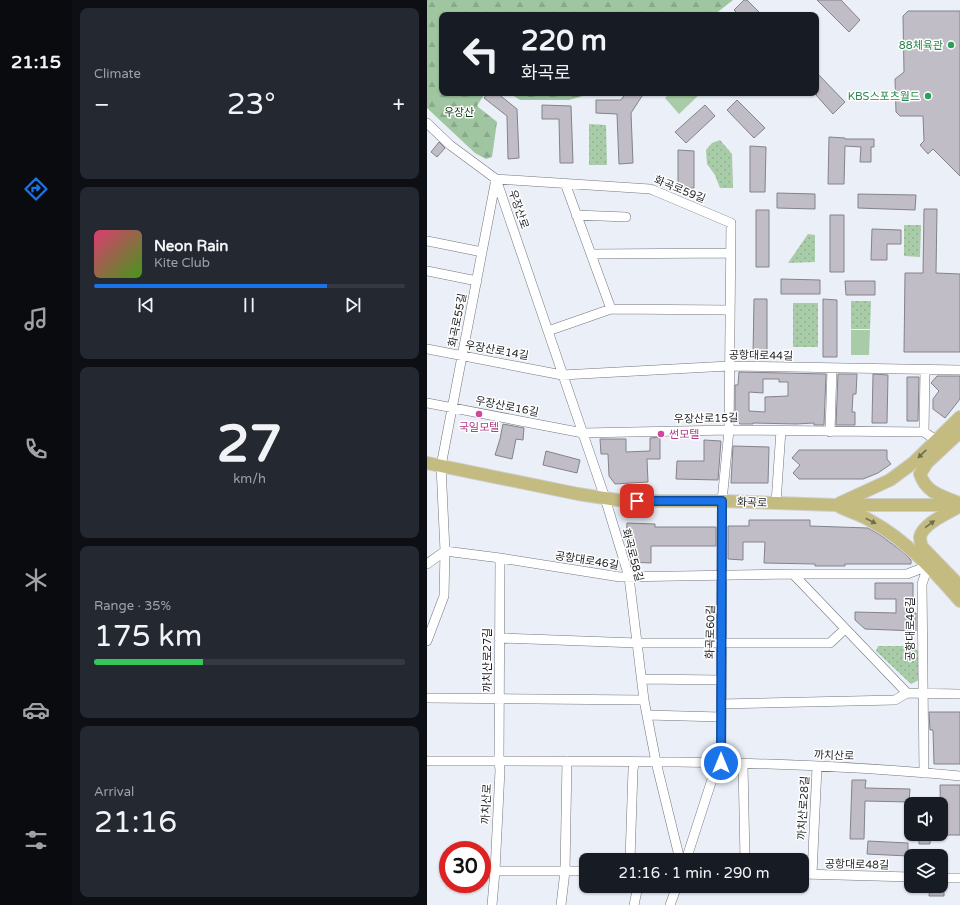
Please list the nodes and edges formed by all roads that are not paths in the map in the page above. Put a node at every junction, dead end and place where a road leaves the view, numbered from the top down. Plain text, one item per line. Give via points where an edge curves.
1 (427, 123) edge
2 (497, 179) junction
3 (565, 183) junction
4 (576, 215) junction
5 (626, 217) dead end
6 (427, 240) edge
7 (482, 252) junction
8 (730, 253) junction
9 (591, 254) junction
10 (427, 271) edge
11 (477, 281) junction
12 (611, 309) junction
13 (730, 310) junction
14 (548, 331) junction
15 (427, 349) edge
16 (462, 356) junction
17 (729, 366) junction
18 (832, 368) junction
19 (925, 370) junction
20 (960, 370) edge
21 (562, 374) junction
22 (427, 402) edge
23 (452, 408) junction
24 (960, 417) edge
25 (729, 430) junction
26 (781, 430) junction
27 (830, 432) junction
28 (924, 432) junction
29 (960, 432) edge
30 (583, 433) junction
31 (936, 440) junction
32 (427, 463) edge
33 (441, 466) junction
34 (605, 498) junction
35 (722, 501) junction
36 (776, 503) junction
37 (835, 505) junction
38 (960, 505) edge
39 (445, 551) junction
40 (500, 558) junction
41 (427, 564) edge
42 (928, 566) junction
43 (793, 574) junction
44 (722, 576) junction
45 (629, 577) junction
46 (960, 586) edge
47 (960, 601) edge
48 (845, 629) junction
49 (499, 638) junction
50 (427, 640) edge
51 (721, 642) junction
52 (637, 643) junction
53 (642, 679) junction
54 (721, 680) junction
55 (907, 693) junction
56 (923, 694) junction
57 (960, 694) edge
58 (427, 698) edge
59 (499, 699) junction
60 (644, 700) junction
61 (721, 704) junction
62 (647, 715) junction
63 (721, 717) junction
64 (499, 761) junction
65 (427, 762) edge
66 (567, 762) junction
67 (635, 762) junction
68 (656, 762) junction
69 (719, 763) junction
70 (743, 764) junction
71 (817, 767) junction
72 (924, 773) junction
73 (960, 776) edge
74 (630, 853) edge
75 (678, 853) edge
76 (688, 853) edge
77 (745, 853) edge
78 (491, 871) edge
79 (495, 871) junction
80 (565, 871) junction
81 (579, 872) edge
82 (812, 874) joint
83 (904, 877) edge
84 (948, 878) edge
85 (960, 878) edge
86 (637, 893) edge
87 (674, 893) edge
88 (492, 905) edge
89 (561, 905) edge
90 (634, 905) edge
91 (670, 905) edge

1 - 2 street, 우장산로 via 450,144
2 - 3 street, 화곡로59길
2 - 7 street, 화곡로55길
2 - 14 street, 우장산로
3 - 4 street
3 - 8 street, 화곡로59길 via 650,189 731,223
4 - 5 street
4 - 9 street
6 - 7 street
7 - 11 street, 화곡로55길
8 - 9 street
8 - 13 street, 화곡로59길
9 - 12 street
10 - 11 street
11 - 16 street, 화곡로55길
12 - 13 street
12 - 14 street
13 - 17 street, 화곡로59길
14 - 21 street, 우장산로
15 - 16 street, 우장산로14길
16 - 21 street, 우장산로14길
16 - 23 street, 화곡로55길
17 - 18 street, 공항대로44길
17 - 21 street, 공항대로44길
17 - 25 street, 화곡로59길
18 - 19 street, 공항대로44길
18 - 27 street
19 - 20 street, 공항대로44길
19 - 28 street
21 - 30 street, 우장산로
22 - 23 street, 우장산로16길
23 - 30 street, 우장산로16길
23 - 33 street, 화곡로55길
24 - 31 main road
25 - 26 street, 우장산로15길
25 - 30 street, 우장산로15길
25 - 35 street, 화곡로59길
26 - 27 street, 우장산로15길
26 - 36 street
27 - 28 street, 우장산로15길
28 - 31 street
29 - 38 main road via 927,463 920,474 923,483 930,490
30 - 34 street, 우장산로
31 -> 37 main road via 913,463 890,480
32 - 33 main road, 화곡로
33 - 34 main road, 화곡로
33 - 39 street, 화곡로55길
34 - 35 main road, 화곡로 via 624,501
34 - 45 street, 화곡로58길
35 - 36 main road, 화곡로
35 - 44 street, 화곡로60길
36 - 37 main road, 화곡로
37 - 38 main road, 화곡로
37 -> 42 main road via 871,520 914,552
46 -> 38 main road via 922,547 920,538 924,529
39 - 40 street, 공항대로46길
39 - 41 street
39 - 50 street, 화곡로55길 via 444,596
40 - 45 street, 공항대로46길
40 - 49 street, 까치산로27길
42 - 43 street via 907,574
42 - 47 main road
42 - 56 street, 공항대로46길 via 922,584
43 - 44 street, 공항대로46길
43 - 48 street
44 - 45 street, 공항대로46길
44 - 51 street, 화곡로60길
45 - 52 street, 화곡로58길
48 - 51 street via 830,643
48 - 55 street
49 - 52 street
49 - 59 street, 까치산로27길
51 - 52 street
51 - 54 street, 화곡로60길
52 - 53 street, 화곡로58길
53 - 54 street
53 - 60 street, 화곡로58길
54 - 61 street, 화곡로60길
55 - 56 street
55 - 61 street via 895,700
56 - 57 street
56 - 72 street
58 - 59 street
59 - 60 street
59 - 64 street, 까치산로27길
60 - 62 street, 화곡로58길
61 - 63 street, 화곡로60길
62 - 63 street
62 - 68 street, 화곡로58길
63 - 69 street, 화곡로60길
64 - 65 street, 까치산로
64 - 66 street, 까치산로
64 - 79 street, 까치산로
66 - 67 street, 까치산로
66 - 80 street
67 - 68 street, 까치산로
67 - 74 street
68 - 69 street, 까치산로
68 - 75 street, 화곡로58길
69 - 70 street, 까치산로
69 - 76 street
70 - 71 street, 까치산로
70 - 77 street
71 - 72 street, 까치산로
71 - 82 street, 까치산로28길
72 - 73 street, 까치산로
78 - 79 street
79 - 80 street
79 - 88 street
80 - 81 street
80 - 89 street
82 - 83 street, 공항대로48길
84 - 85 street
86 - 90 street
87 - 91 street

